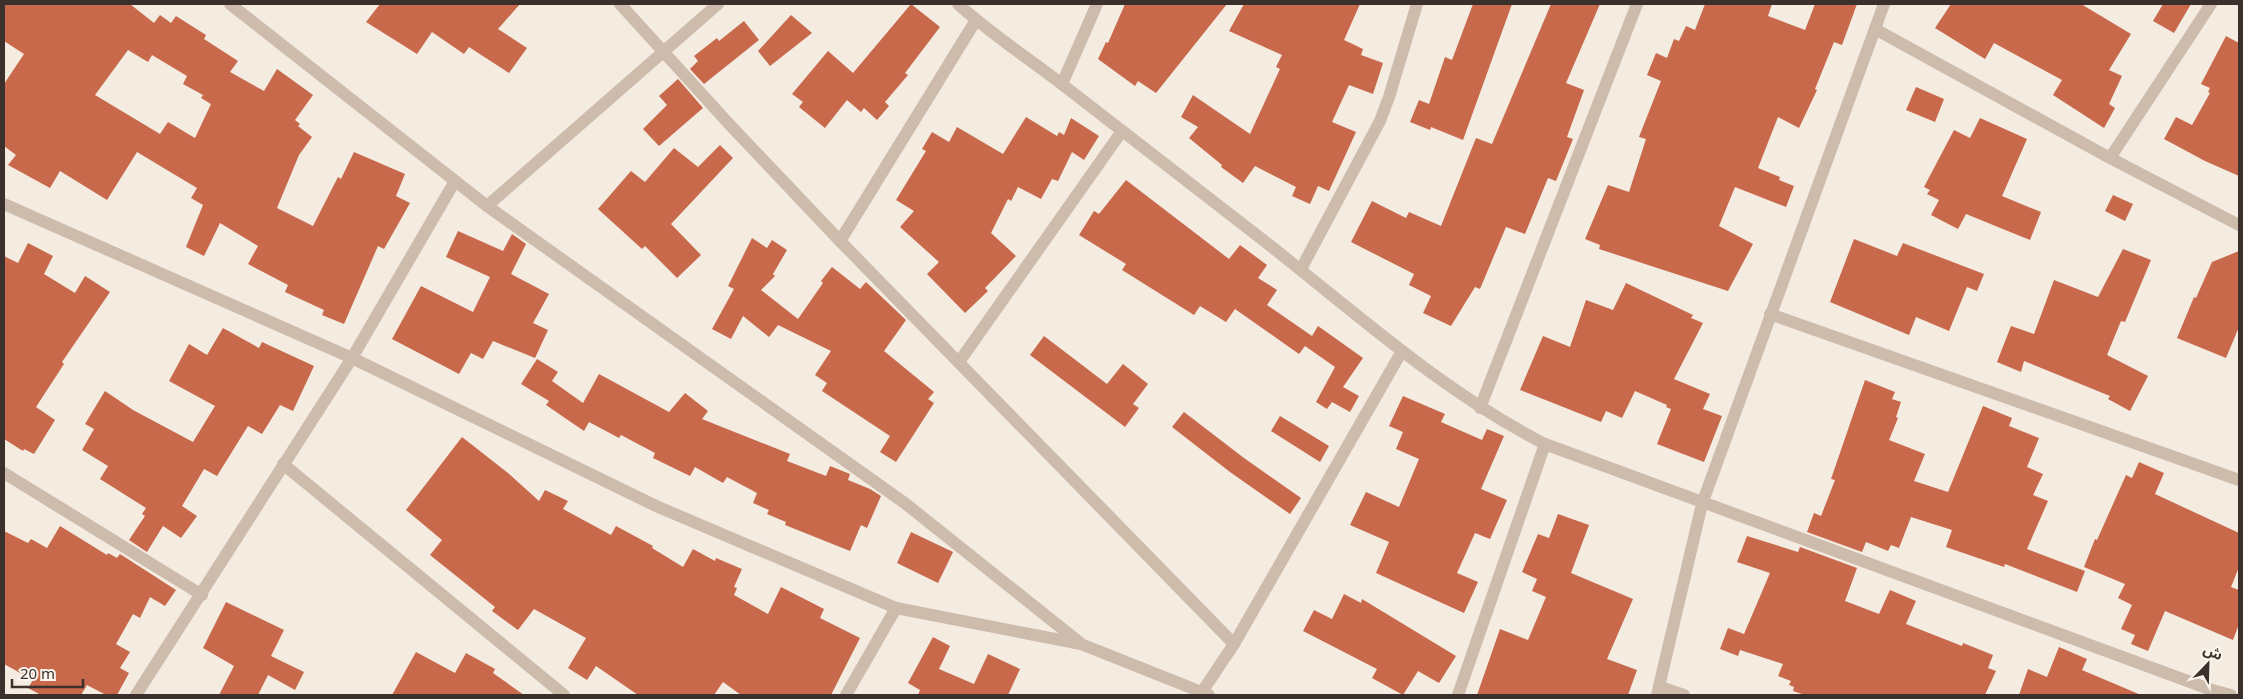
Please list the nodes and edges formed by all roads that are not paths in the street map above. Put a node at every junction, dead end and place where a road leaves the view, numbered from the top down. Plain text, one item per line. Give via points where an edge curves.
1 (230, 4) edge
2 (620, 4) edge
3 (718, 4) edge
4 (958, 4) edge
5 (1097, 4) edge
6 (1416, 4) edge
7 (1637, 4) edge
8 (1883, 4) edge
9 (2211, 4) edge
10 (976, 20) junction
11 (1875, 29) junction
12 (665, 52) junction
13 (1062, 84) junction
14 (1122, 131) junction
15 (2110, 158) junction
16 (455, 182) junction
17 (4, 204) edge
18 (487, 206) junction
19 (2239, 225) edge
20 (840, 241) junction
21 (1301, 269) junction
22 (1770, 314) junction
23 (1402, 351) junction
24 (352, 358) junction
25 (959, 362) junction
26 (1480, 408) junction
27 (1545, 444) junction
28 (284, 464) junction
29 (4, 473) edge
30 (2239, 480) edge
31 (1702, 504) junction
32 (202, 595) junction
33 (896, 608) junction
34 (1081, 644) junction
35 (1234, 644) junction
36 (1659, 691) edge
37 (1204, 694) edge
38 (136, 695) edge
39 (564, 695) edge
40 (846, 695) edge
41 (1458, 695) edge
42 (1684, 695) edge
43 (2231, 695) edge

1 - 16 street
2 - 12 street
3 - 12 street
4 - 10 street
5 - 13 street
6 - 21 street via 1398,72 1380,120
7 - 26 street
8 - 11 street
9 - 15 street
10 - 13 street
10 - 20 street
11 - 15 street
11 - 22 street
12 - 18 street
12 - 20 street
13 - 14 street
14 - 21 street
14 - 25 street
15 - 19 street
16 - 18 street
16 - 24 street
17 - 24 street
18 - 34 street via 906,504
20 - 25 street
21 - 23 street
22 - 30 street
22 - 31 street
23 - 26 street
23 - 35 street
24 - 28 street
24 - 33 street via 656,506
25 - 35 street
26 - 27 street
27 - 31 street
27 - 41 street
28 - 32 street
28 - 39 street
29 - 32 street
31 - 36 street
31 - 43 street
32 - 38 street
33 - 34 street
33 - 40 street
34 - 37 street
35 - 37 street
36 - 42 street

